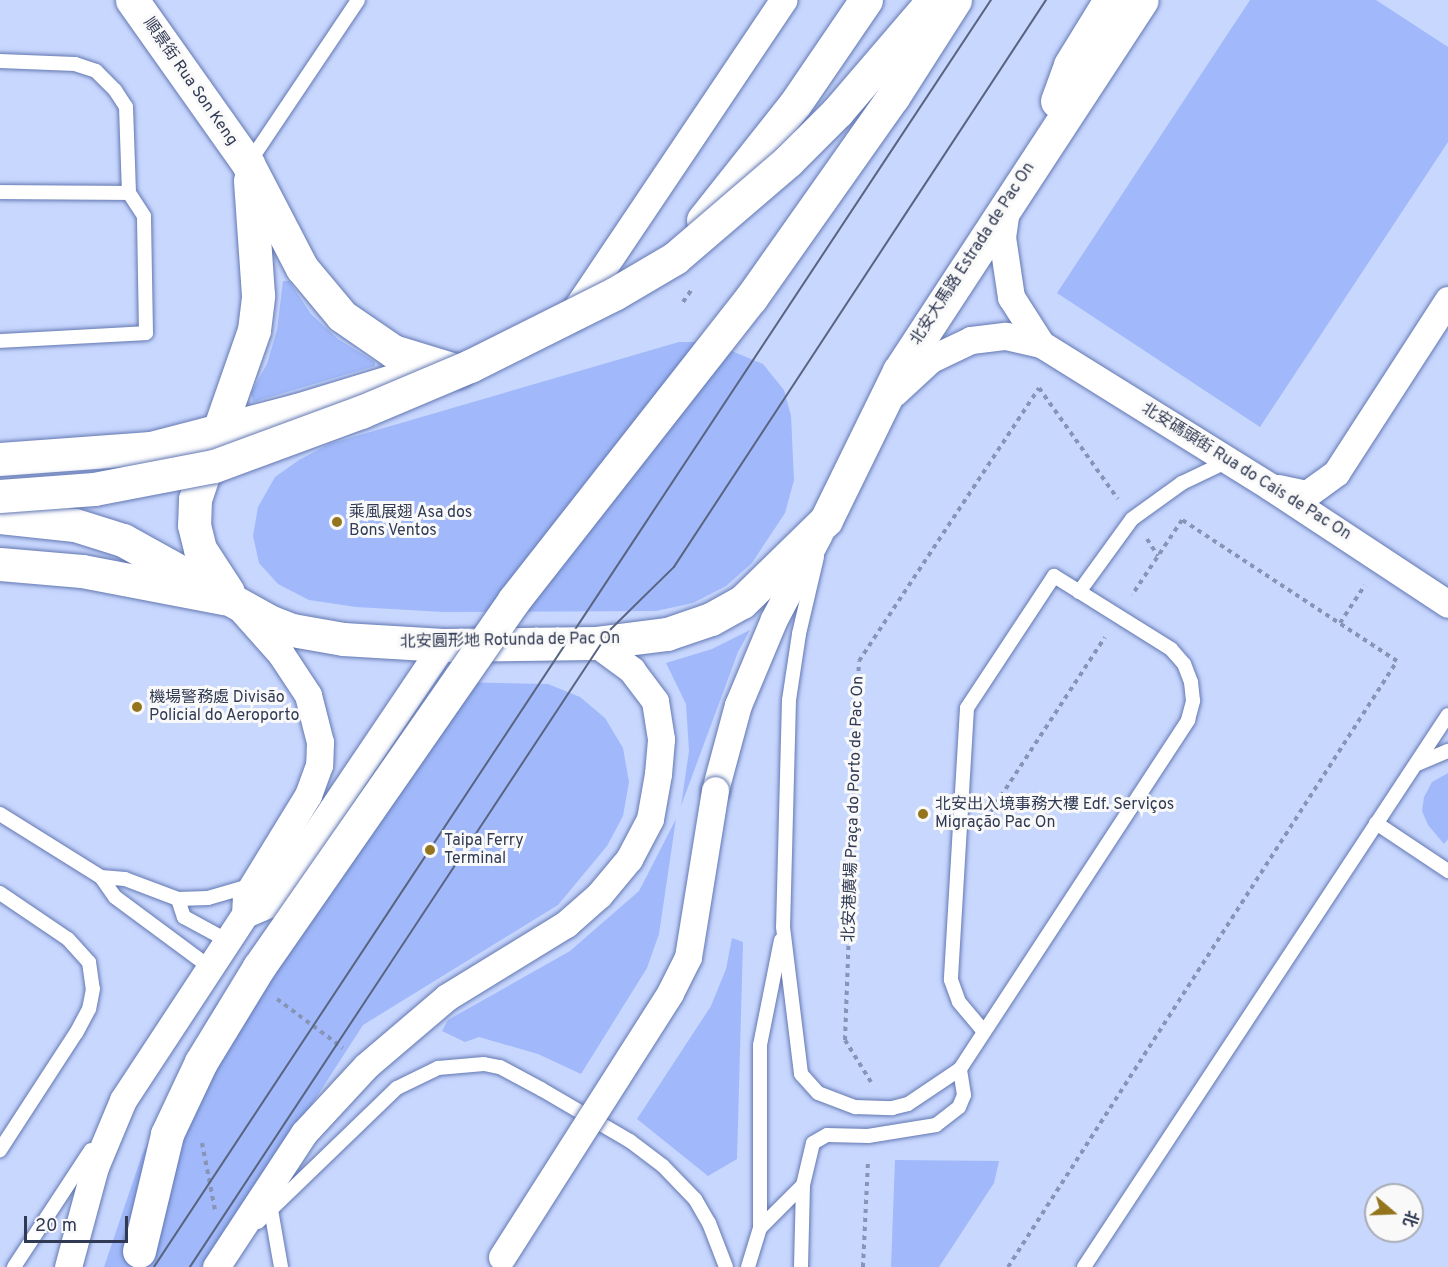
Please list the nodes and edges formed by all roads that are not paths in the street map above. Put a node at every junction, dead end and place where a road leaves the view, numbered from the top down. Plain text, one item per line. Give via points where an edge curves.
1 (132, 0) edge
2 (358, 0) edge
3 (783, 0) edge
4 (866, 0) edge
5 (933, 0) edge
6 (955, 0) edge
7 (1110, 0) edge
8 (1142, 0) edge
9 (0, 62) edge
10 (1050, 135) junction
11 (248, 164) junction
12 (0, 192) edge
13 (129, 193) junction
14 (1008, 201) junction
15 (1448, 300) edge
16 (565, 324) junction
17 (0, 341) edge
18 (1041, 344) junction
19 (458, 371) junction
20 (878, 408) junction
21 (219, 430) junction
22 (0, 459) edge
23 (1228, 461) junction
24 (1269, 486) junction
25 (0, 495) edge
26 (0, 518) edge
27 (826, 520) junction
28 (0, 564) edge
29 (1079, 592) junction
30 (235, 600) junction
31 (1448, 604) edge
32 (595, 643) junction
33 (442, 645) junction
34 (1448, 715) edge
35 (1448, 751) edge
36 (1411, 771) junction
37 (0, 814) edge
38 (1376, 823) junction
39 (1448, 871) edge
40 (101, 877) junction
41 (253, 884) junction
42 (0, 893) edge
43 (178, 899) junction
44 (245, 914) junction
45 (783, 927) junction
46 (228, 941) junction
47 (211, 968) junction
48 (983, 1031) junction
49 (960, 1069) junction
50 (123, 1100) junction
51 (0, 1150) edge
52 (803, 1185) junction
53 (269, 1200) junction
54 (760, 1228) junction
55 (138, 1259) edge
56 (220, 1261) edge
57 (495, 1264) edge
58 (802, 1266) edge
59 (14, 1267) edge
60 (68, 1267) edge
61 (281, 1267) edge
62 (726, 1267) edge
63 (748, 1267) edge
64 (1084, 1267) edge

1 - 11 main road, 順景街 Rua Son Keng
2 - 11 lane
3 - 16 street
4 - 16 main road via 711,213 636,283 599,308
5 - 25 main road, bridge via 802,148 675,258 614,294 470,366 214,466 93,489
6 - 55 main road, bridge via 791,243 514,600 259,967 201,1062 167,1134
7 - 10 main road via 1059,89
8 - 10 main road, 北安大馬路 Estrada de Pac On
9 - 13 lane via 75,64 96,71 115,90 126,107
10 - 14 main road, 北安大馬路 Estrada de Pac On
11 - 19 main road, 順景街 Rua Son Keng via 302,268 342,316 393,351
11 - 21 main road via 258,295 254,330
12 - 13 lane
13 - 17 lane via 144,216 146,333
14 - 18 street, 北安碼頭街 Rua do Cais de Pac On via 1002,237 1004,268 1011,297
14 - 20 main road, 北安大馬路 Estrada de Pac On
15 - 24 street via 1336,473 1307,495
16 - 19 main road via 515,350
18 - 20 street, 北安碼頭街 Rua do Cais de Pac On via 988,336 951,347 911,376
18 - 23 street, 北安碼頭街 Rua do Cais de Pac On
19 - 21 main road via 395,380
20 - 27 main road, 北安大馬路 Estrada de Pac On
21 - 22 main road via 151,448
21 - 30 main road, 北安圓形地 Rotunda de Pac On via 195,499 194,525 200,549
23 - 24 street, 北安碼頭街 Rua do Cais de Pac On
23 - 29 lane via 1182,483 1132,519
24 - 31 street, 北安碼頭街 Rua do Cais de Pac On
26 - 30 main road via 75,525 123,540
27 - 32 main road, 北安圓形地 Rotunda de Pac On via 742,602 711,619 667,634
27 - 45 lane via 799,634 789,700
27 - 57 street, bridge via 774,619 738,705 715,790 688,957 670,993
28 - 30 main road via 82,571
29 - 48 lane via 1054,576 967,708 951,980 959,1002
29 - 48 lane via 1171,649 1184,664 1193,701 1188,720
30 - 33 main road, 北安圓形地 Rotunda de Pac On via 292,630 343,639
30 - 41 street via 281,654 308,695 320,742 319,765 308,795
32 - 33 main road, 北安圓形地 Rotunda de Pac On
32 - 53 street via 632,670 655,701 661,739 650,819 629,859 599,895 566,924 447,997 366,1065 304,1133
33 - 44 street via 268,904
34 - 36 lane
35 - 36 lane via 1434,754
36 - 38 lane
37 - 40 lane
38 - 39 lane
38 - 64 lane
40 - 43 lane via 125,879
40 - 47 lane via 115,897
41 - 43 lane via 208,898
41 - 44 street via 246,897
42 - 51 lane via 68,939 89,962 93,989 89,1009 76,1034
43 - 46 lane via 184,917
44 - 46 street
45 - 49 lane via 801,1074 818,1092 870,1109 908,1104
45 - 54 lane via 760,1045
46 - 47 street
47 - 50 street
48 - 49 lane
49 - 52 lane via 964,1095 950,1119 913,1131 826,1135 813,1143
50 - 59 lane
50 - 60 street via 95,1167
52 - 54 lane
52 - 58 lane
53 - 56 street
53 - 61 lane
53 - 62 lane via 397,1088 438,1068 484,1064 500,1067 542,1089 630,1141 663,1166 695,1199
54 - 63 lane

